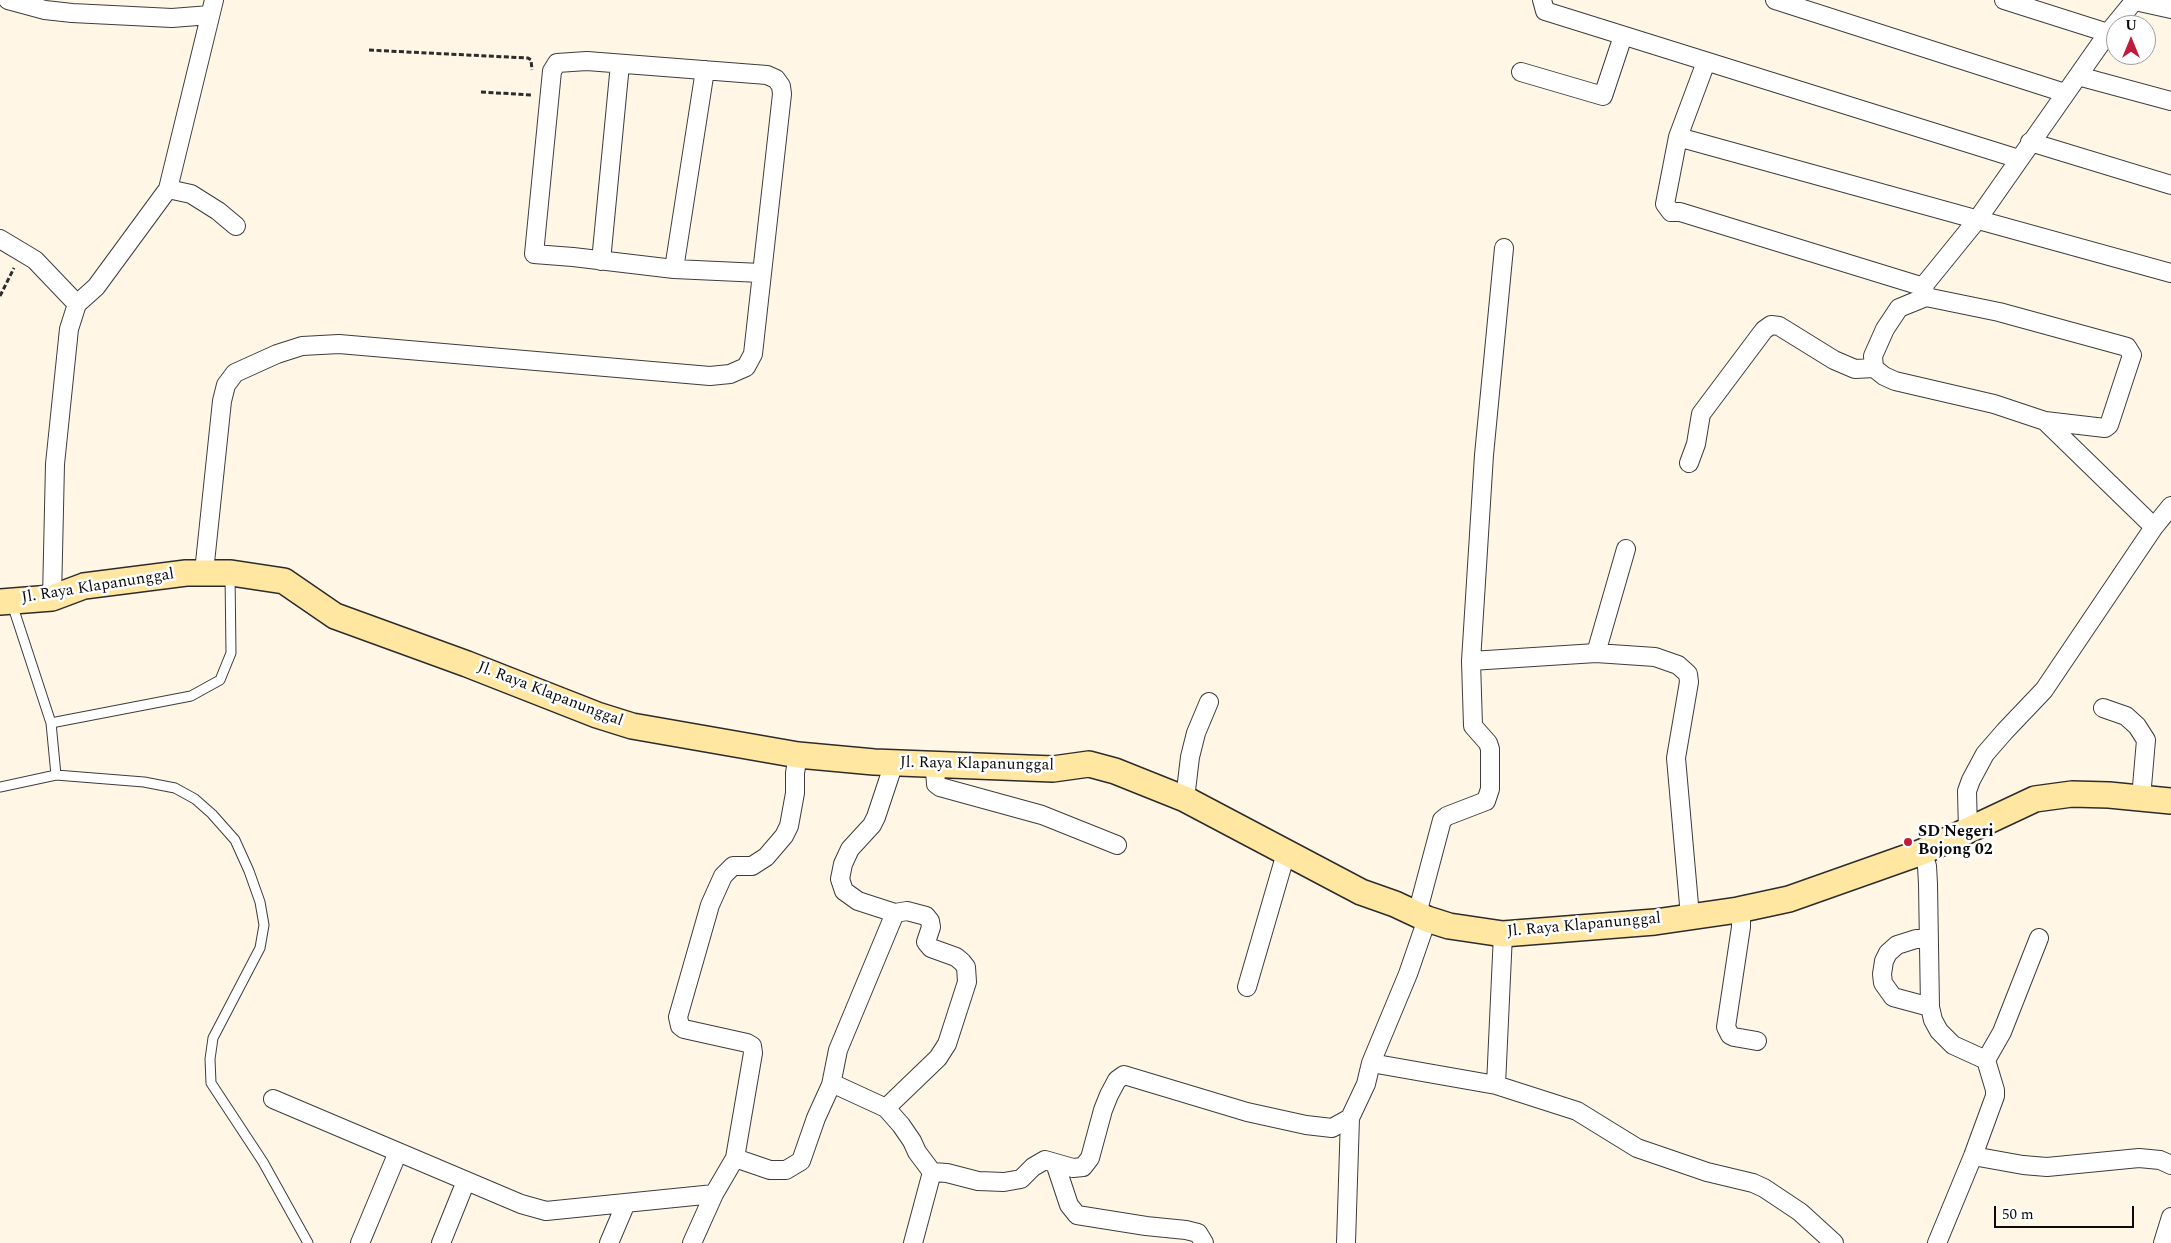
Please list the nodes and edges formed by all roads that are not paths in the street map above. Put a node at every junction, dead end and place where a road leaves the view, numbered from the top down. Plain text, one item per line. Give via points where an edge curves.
1 (8, 0) edge
2 (1542, 0) edge
3 (1775, 0) edge
4 (2004, 0) edge
5 (2135, 0) edge
6 (212, 7) edge
7 (2171, 9) edge
8 (2123, 15) edge
9 (2106, 32) edge
10 (1623, 36) junction
11 (2106, 36) edge
12 (1706, 62) junction
13 (620, 64) junction
14 (705, 70) junction
15 (1521, 72) dead end
16 (2078, 76) junction
17 (2065, 93) junction
18 (2171, 101) edge
19 (1678, 137) junction
20 (2030, 142) junction
21 (2019, 158) junction
22 (2171, 185) edge
23 (168, 189) junction
24 (1977, 220) junction
25 (236, 226) dead end
26 (0, 239) edge
27 (1504, 248) dead end
28 (601, 261) junction
29 (674, 269) junction
30 (761, 273) junction
31 (2171, 273) edge
32 (1925, 292) junction
33 (77, 304) junction
34 (1874, 368) junction
35 (2045, 421) junction
36 (1689, 463) dead end
37 (2171, 506) edge
38 (2154, 526) junction
39 (1626, 549) dead end
40 (204, 572) junction
41 (230, 573) junction
42 (52, 598) junction
43 (5, 602) edge
44 (1596, 653) junction
45 (1471, 661) junction
46 (1209, 702) dead end
47 (2103, 708) dead end
48 (51, 723) junction
49 (798, 755) junction
50 (894, 763) junction
51 (945, 765) junction
52 (56, 775) junction
53 (0, 787) edge
54 (2141, 798) junction
55 (1185, 799) junction
56 (2171, 801) edge
57 (1968, 831) junction
58 (1117, 846) dead end
59 (1922, 852) junction
60 (1286, 854) junction
61 (1738, 910) junction
62 (895, 913) junction
63 (1690, 916) junction
64 (1422, 917) junction
65 (1504, 934) junction
66 (2039, 938) dead end
67 (1929, 939) junction
68 (1246, 987) dead end
69 (1930, 1007) junction
70 (1757, 1040) dead end
71 (1986, 1060) junction
72 (1371, 1063) junction
73 (832, 1085) junction
74 (1496, 1085) junction
75 (273, 1099) dead end
76 (886, 1108) junction
77 (1350, 1118) junction
78 (398, 1152) junction
79 (1974, 1156) junction
80 (734, 1158) junction
81 (1055, 1163) junction
82 (2171, 1165) edge
83 (932, 1172) junction
84 (466, 1181) junction
85 (714, 1194) junction
86 (626, 1203) junction
87 (2171, 1217) edge
88 (308, 1243) edge
89 (360, 1243) edge
90 (440, 1243) edge
91 (609, 1243) edge
92 (692, 1243) edge
93 (913, 1243) edge
94 (1204, 1243) edge
95 (1346, 1243) edge
96 (1834, 1243) edge
97 (1937, 1243) edge
98 (2164, 1243) edge

1 - 6 street via 72,13 172,18
2 - 10 street via 1544,11
3 - 17 street
4 - 9 street
5 - 7 street
5 - 8 street
6 - 23 street
10 - 12 street
10 - 15 street via 1603,96
11 - 16 street
12 - 19 street
12 - 21 street
13 - 14 street
13 - 28 street
13 - 28 street via 587,61 554,65 537,216 534,254
14 - 29 street
14 - 30 street via 767,75 776,79 780,86 782,94
16 - 17 street
16 - 18 street
17 - 20 street
19 - 24 street
19 - 32 street via 1665,204 1671,212 1680,212
20 - 21 street
20 - 22 street
21 - 24 street
23 - 25 street via 191,194
23 - 33 street via 96,287
24 - 31 street
24 - 32 street via 1925,284
26 - 33 street via 35,260
27 - 45 street via 1484,455
28 - 29 street
29 - 30 street
30 - 40 street via 753,354 746,367 730,374 710,376 339,344 302,346 235,373 226,385 222,402
32 - 34 street via 1899,308 1872,356
32 - 35 street via 2130,350 2132,355 2109,425 2105,428
33 - 42 street via 69,329 55,464
34 - 35 street via 1895,381 1994,404
34 - 36 street via 1855,369 1779,326 1771,325 1701,414
35 - 38 street
37 - 38 street
38 - 57 street via 2044,690 1985,754 1967,791
39 - 44 street
40 - 41 street, Jl. Raya Klapanunggal
40 - 42 street, Jl. Raya Klapanunggal via 84,586
41 - 48 lane via 231,653 220,680 191,696
41 - 49 street, Jl. Raya Klapanunggal via 284,581 335,616 597,716 623,724
42 - 43 street, Jl. Raya Klapanunggal
43 - 48 lane
44 - 45 street
44 - 63 street via 1655,657 1678,665 1688,674 1676,758
45 - 64 street via 1473,726 1490,749 1489,796 1480,805 1442,820
46 - 55 street via 1190,756
47 - 54 street via 2126,716 2138,726 2146,740
48 - 52 lane
49 - 50 street, Jl. Raya Klapanunggal
49 - 80 street via 790,826 778,844 759,862 752,866 733,866 723,876 710,905 678,1017 684,1029 752,1046
50 - 51 street, Jl. Raya Klapanunggal
50 - 62 street via 876,817 850,848 840,879 844,891 858,901
51 - 55 street, Jl. Raya Klapanunggal via 1053,769 1089,764 1133,777
51 - 58 street via 935,770 936,784 940,787 1042,815
52 - 53 lane
52 - 88 lane via 144,782 175,788 212,814 235,840 255,887 264,925 260,948 213,1038 211,1083 263,1162
54 - 56 street, Jl. Raya Klapanunggal
54 - 57 street, Jl. Raya Klapanunggal via 2072,794 2035,799
55 - 60 street, Jl. Raya Klapanunggal
57 - 59 street, Jl. Raya Klapanunggal
59 - 61 street, Jl. Raya Klapanunggal via 1808,894
59 - 67 street via 1926,866
60 - 64 street, Jl. Raya Klapanunggal via 1361,892
60 - 68 street
61 - 63 street, Jl. Raya Klapanunggal
61 - 70 street via 1741,927 1726,1027 1734,1037
62 - 73 street via 838,1050
62 - 76 street via 907,911 926,916 931,927 926,942 931,948 962,962 966,967 967,982 947,1044 938,1058
63 - 65 street, Jl. Raya Klapanunggal via 1655,922
64 - 65 street, Jl. Raya Klapanunggal via 1449,926
64 - 72 street via 1408,974
65 - 74 street
66 - 71 street via 2002,1032
67 - 69 street
67 - 69 street via 1897,945 1888,953 1882,974 1883,984 1893,997
69 - 71 street via 1939,1031 1953,1045
71 - 79 street via 1995,1096
72 - 74 street
72 - 77 street via 1366,1084
73 - 76 street
73 - 80 street via 801,1161 786,1170 770,1170
74 - 96 street via 1577,1111 1637,1148 1764,1188 1800,1212
75 - 78 street
76 - 83 street
77 - 81 street via 1332,1128 1306,1126 1124,1076 1118,1080 1103,1110 1087,1164 1073,1168
77 - 95 street
78 - 84 street
78 - 89 street
79 - 82 street via 2047,1167 2139,1158 2160,1160
79 - 97 street
80 - 85 street
81 - 83 street via 1038,1162 1024,1178 1014,1181 990,1182
81 - 94 street via 1069,1205 1077,1215 1186,1230 1198,1233
83 - 93 street
84 - 86 street via 520,1204 546,1211
84 - 90 street
85 - 86 street
85 - 92 street
86 - 91 street
87 - 98 street

